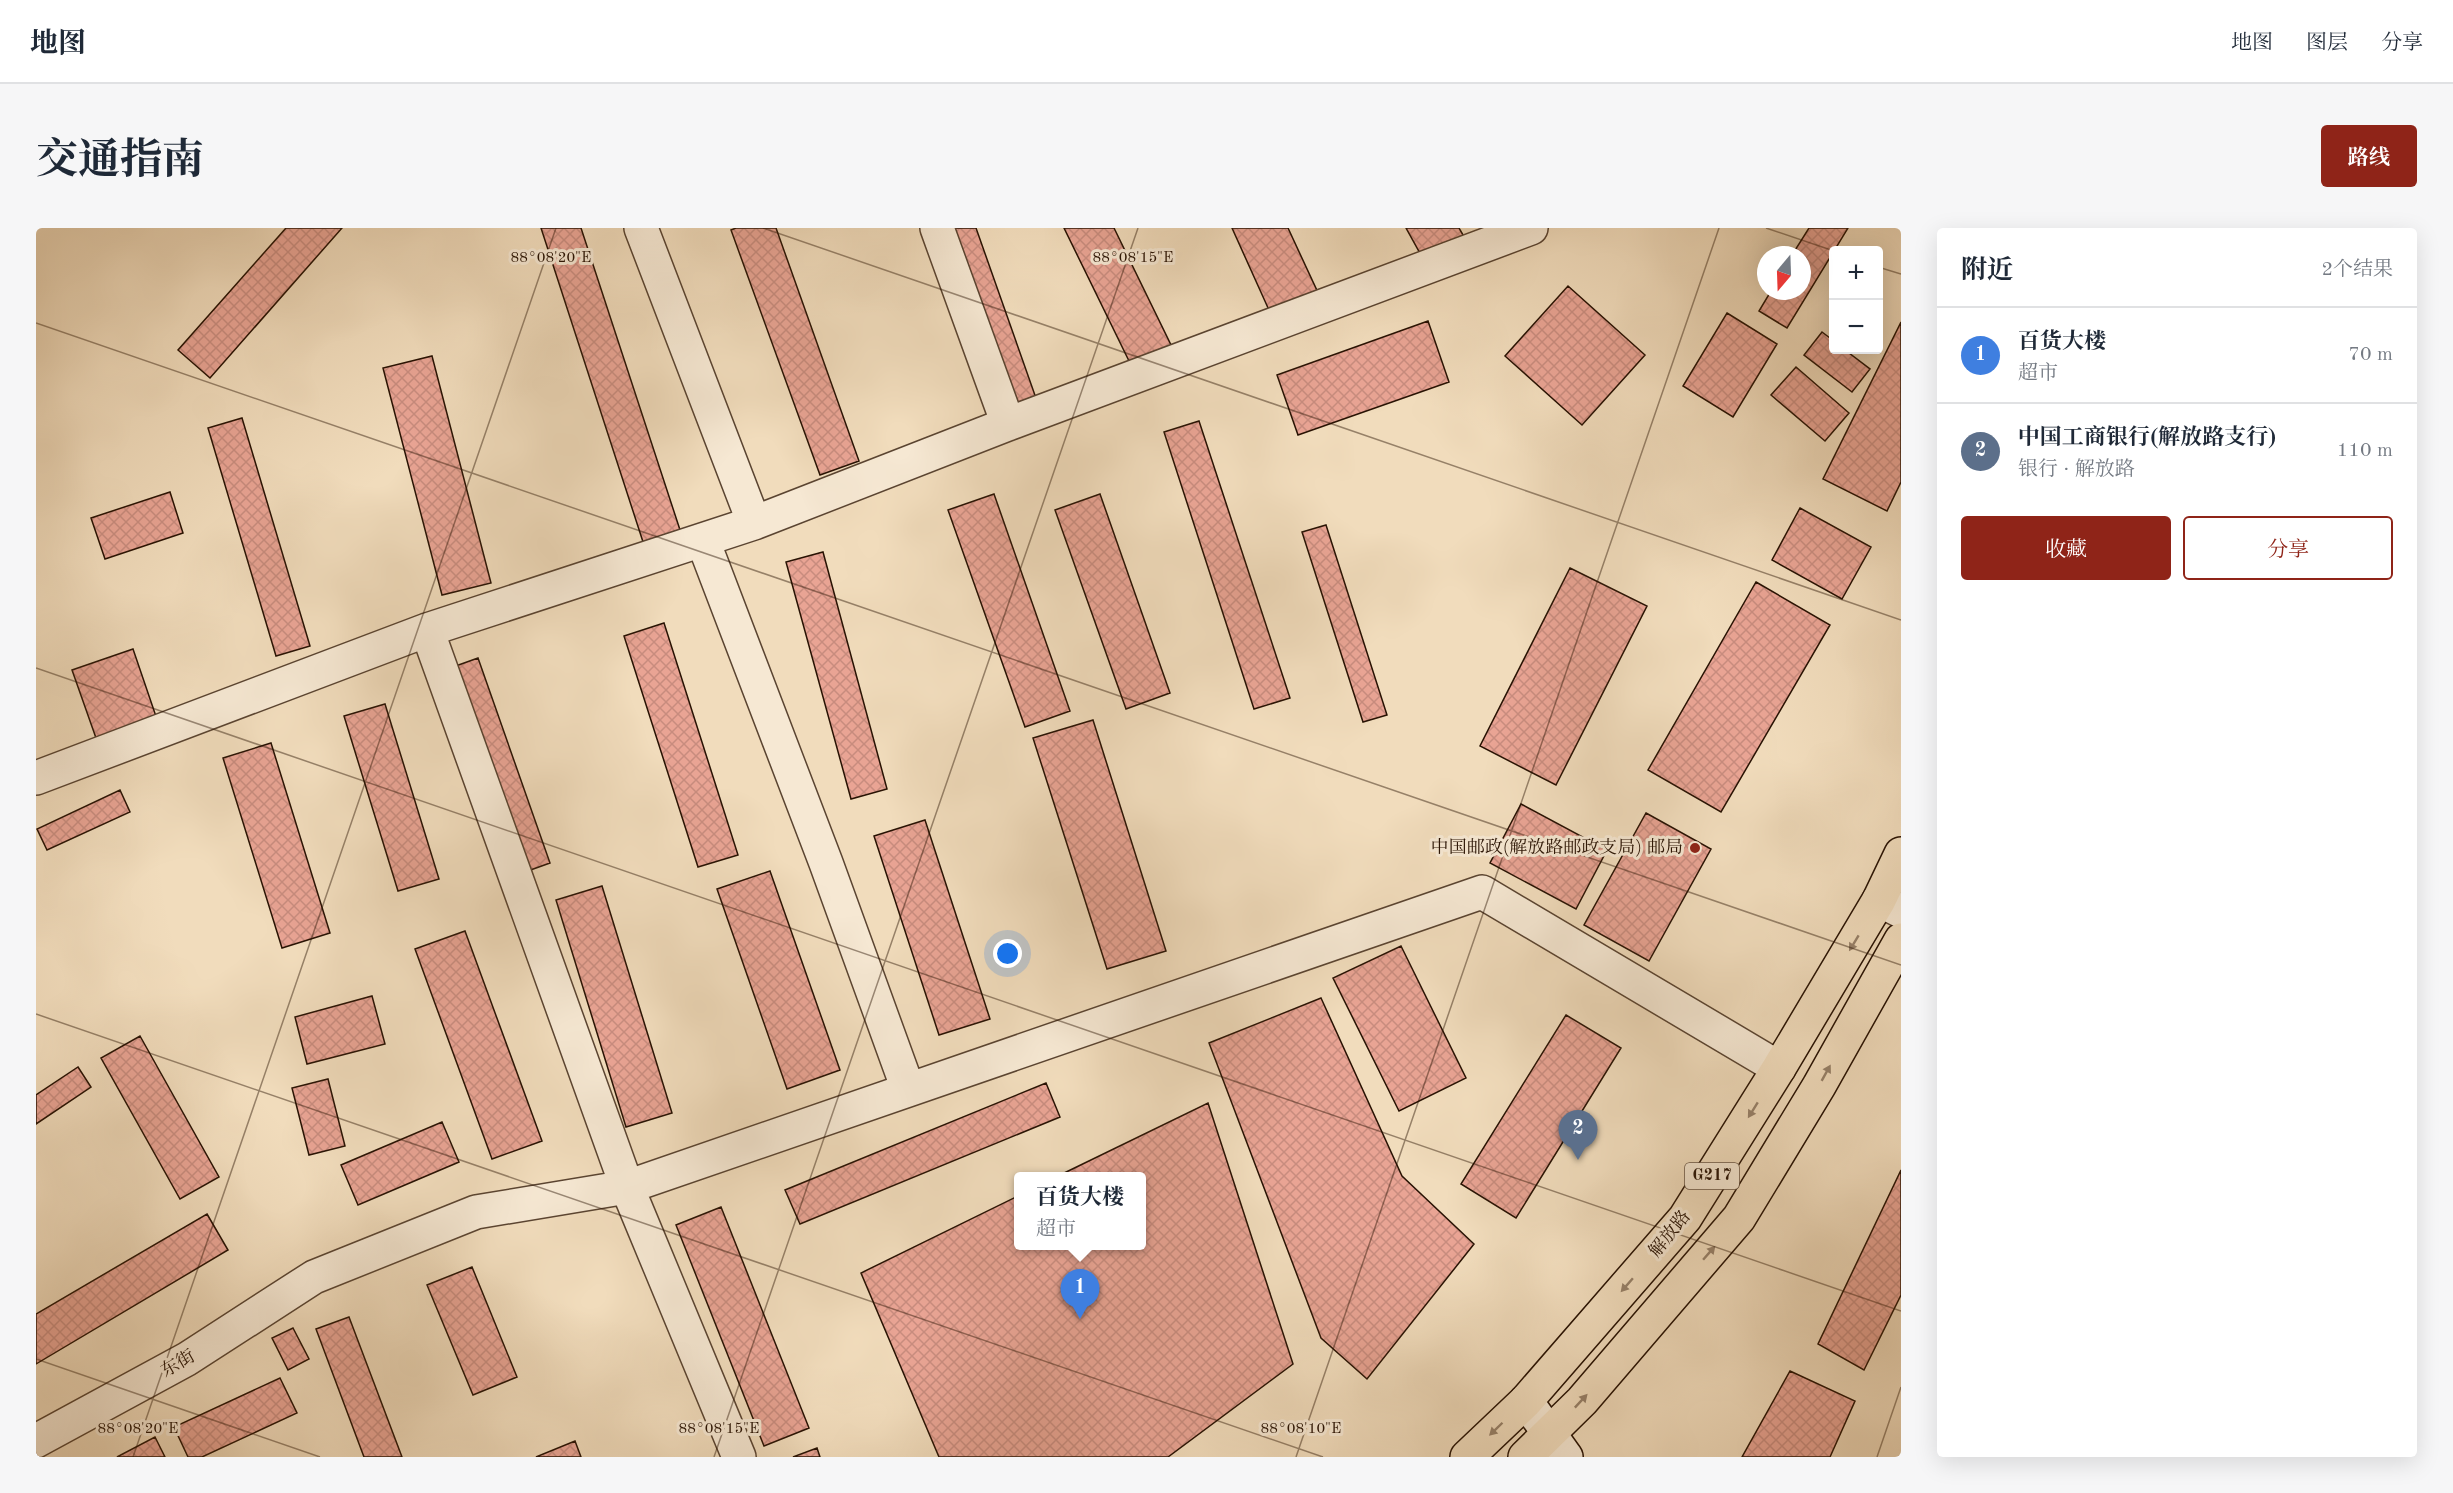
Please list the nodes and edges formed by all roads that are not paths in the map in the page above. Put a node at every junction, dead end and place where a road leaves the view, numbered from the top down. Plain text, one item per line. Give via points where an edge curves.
1 (641, 228) edge
2 (937, 228) edge
3 (1531, 228) edge
4 (1008, 424) junction
5 (754, 523) junction
6 (703, 541) junction
7 (428, 630) junction
8 (36, 778) edge
9 (1901, 854) edge
10 (1890, 906) edge
11 (1901, 940) edge
12 (1779, 1068) junction
13 (908, 1089) junction
14 (627, 1187) junction
15 (1526, 1401) junction
16 (36, 1441) edge
17 (1558, 1445) edge
18 (739, 1457) edge
19 (1467, 1457) edge
20 (1525, 1457) edge

1 - 5 street
2 - 4 street
3 - 4 street
4 - 5 street
5 - 6 street
6 - 7 street
6 - 13 street
7 - 8 street
7 - 14 street
9 - 10 highway, 解放路 / G217
10 -> 12 highway, 解放路 / G217
17 -> 11 highway, G217 via 1582,1401 1739,1218
12 - 13 street, 东街 via 1482,892
12 -> 15 highway, 解放路 / G217 via 1685,1218
13 - 14 street, 东街
14 - 16 street, 东街 via 476,1212 314,1277 187,1359
14 - 18 street
15 - 17 street
15 -> 19 highway, 解放路 / G217
17 - 20 highway, G217

